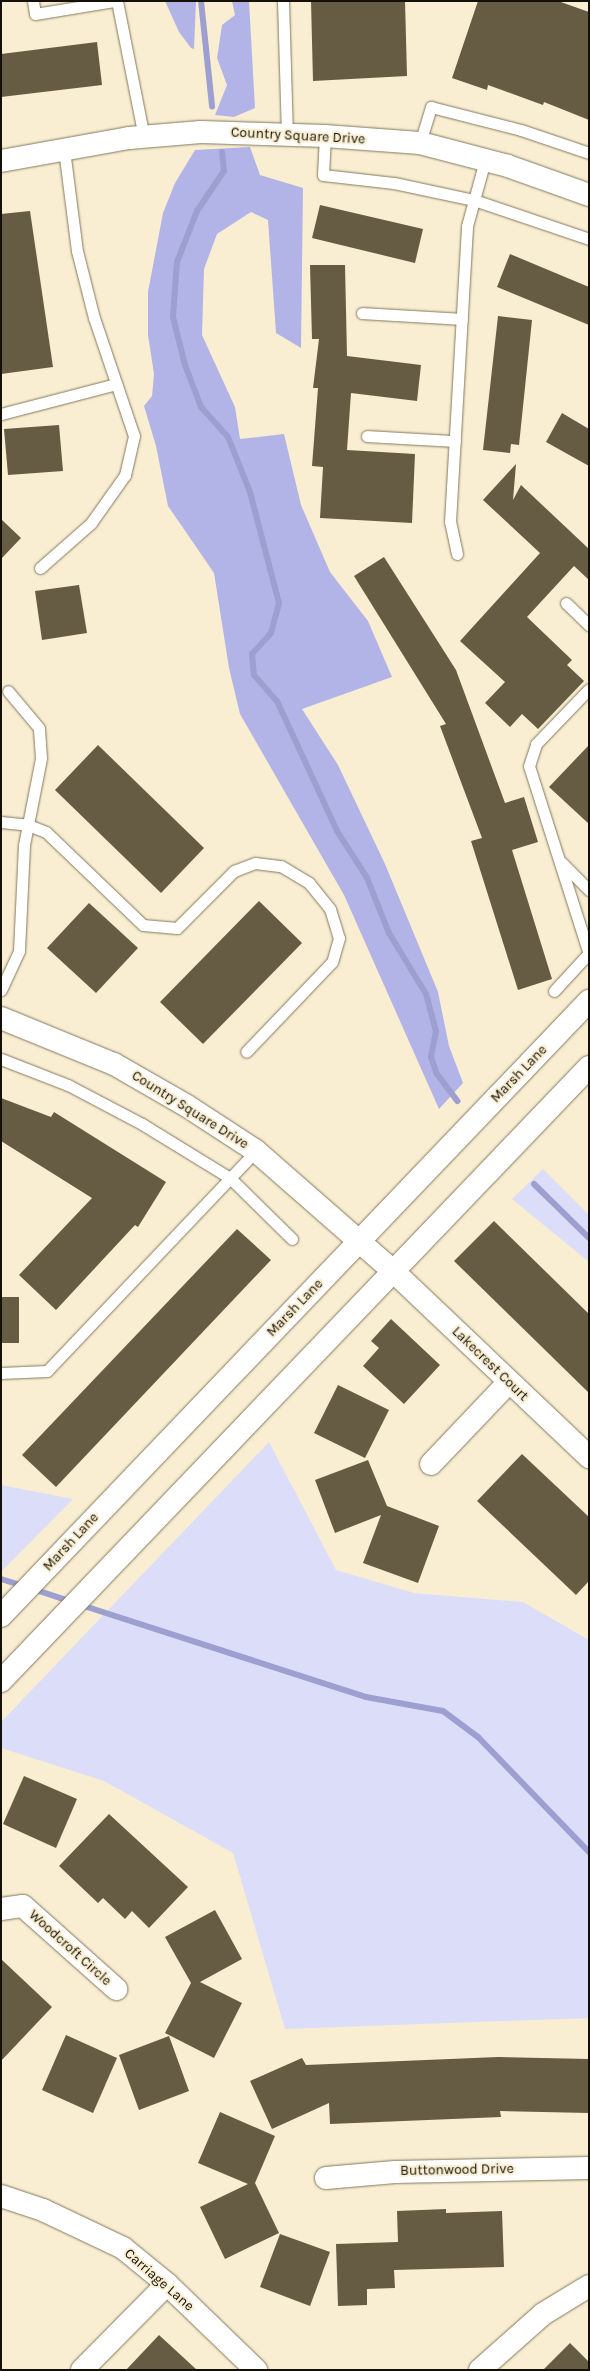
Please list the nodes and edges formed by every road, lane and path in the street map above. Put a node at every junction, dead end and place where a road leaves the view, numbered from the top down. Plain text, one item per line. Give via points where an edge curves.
1 (33, 1) edge
2 (115, 1) edge
3 (283, 1) edge
4 (287, 134) junction
5 (325, 136) junction
6 (144, 137) junction
7 (420, 143) junction
8 (64, 149) junction
9 (589, 153) edge
10 (485, 160) junction
11 (1, 161) edge
12 (589, 195) edge
13 (474, 200) junction
14 (589, 239) edge
15 (362, 313) dead end
16 (462, 319) junction
17 (116, 384) junction
18 (1, 414) edge
19 (367, 436) dead end
20 (455, 441) junction
21 (457, 554) dead end
22 (40, 568) dead end
23 (566, 603) dead end
24 (589, 625) edge
25 (589, 689) edge
26 (8, 691) dead end
27 (1, 822) edge
28 (28, 825) junction
29 (559, 860) junction
30 (589, 890) edge
31 (589, 954) edge
32 (1, 990) edge
33 (554, 991) dead end
34 (589, 1001) edge
35 (1, 1018) edge
36 (246, 1052) dead end
37 (1, 1059) edge
38 (589, 1066) edge
39 (256, 1151) junction
40 (230, 1178) junction
41 (292, 1239) dead end
42 (360, 1241) junction
43 (392, 1270) junction
44 (1, 1373) edge
45 (509, 1382) junction
46 (589, 1457) edge
47 (431, 1464) dead end
48 (1, 1616) edge
49 (1, 1681) edge
50 (1, 1909) edge
51 (116, 1989) dead end
52 (589, 2168) edge
53 (326, 2178) dead end
54 (1, 2196) edge
55 (167, 2284) junction
56 (589, 2286) edge
57 (82, 2370) edge
58 (256, 2370) edge
59 (480, 2370) edge

1 - 2 lane via 35,14
2 - 6 lane
3 - 4 lane
4 - 5 street, Country Square Drive
4 - 6 street, Country Square Drive via 201,132
5 - 7 street, Country Square Drive
5 - 13 lane via 323,175 394,183
6 - 8 street, Country Square Drive
7 - 9 lane via 431,107 521,130
7 - 10 street, Country Square Drive
8 - 11 street, Country Square Drive
8 - 17 lane via 77,251 94,318
10 - 12 street, Country Square Drive
10 - 13 lane
13 - 14 lane
13 - 16 lane via 467,226
15 - 16 lane
16 - 20 lane
17 - 18 lane
17 - 22 lane via 134,436 125,474 91,523
19 - 20 lane
20 - 21 lane via 450,522
23 - 24 lane
25 - 29 lane via 536,744 530,766
26 - 28 lane via 39,728 41,758
27 - 28 lane
28 - 32 lane via 24,845 19,951
28 - 36 lane via 46,832 143,925 177,928 234,871 255,863 281,866 309,883 330,909 338,938 332,962
29 - 30 lane
29 - 31 lane
31 - 33 lane
34 - 42 street, Marsh Lane
35 - 39 street, Country Square Drive via 114,1064 199,1113
37 - 40 lane via 68,1085 129,1117
38 - 43 street
39 - 40 lane
39 - 42 street, Country Square Drive
40 - 41 lane
40 - 44 lane via 47,1371
42 - 43 street, Country Square Drive
42 - 48 street, Marsh Lane
43 - 45 street, Lakecrest Court
43 - 49 street
45 - 46 street, Lakecrest Court
45 - 47 street
50 - 51 street, Woodcroft Circle via 24,1906
52 - 53 street, Buttonwood Drive via 395,2172
54 - 55 street, Carriage Lane via 43,2210 123,2248
55 - 57 street
55 - 58 street, Carriage Lane
56 - 59 street via 543,2314

